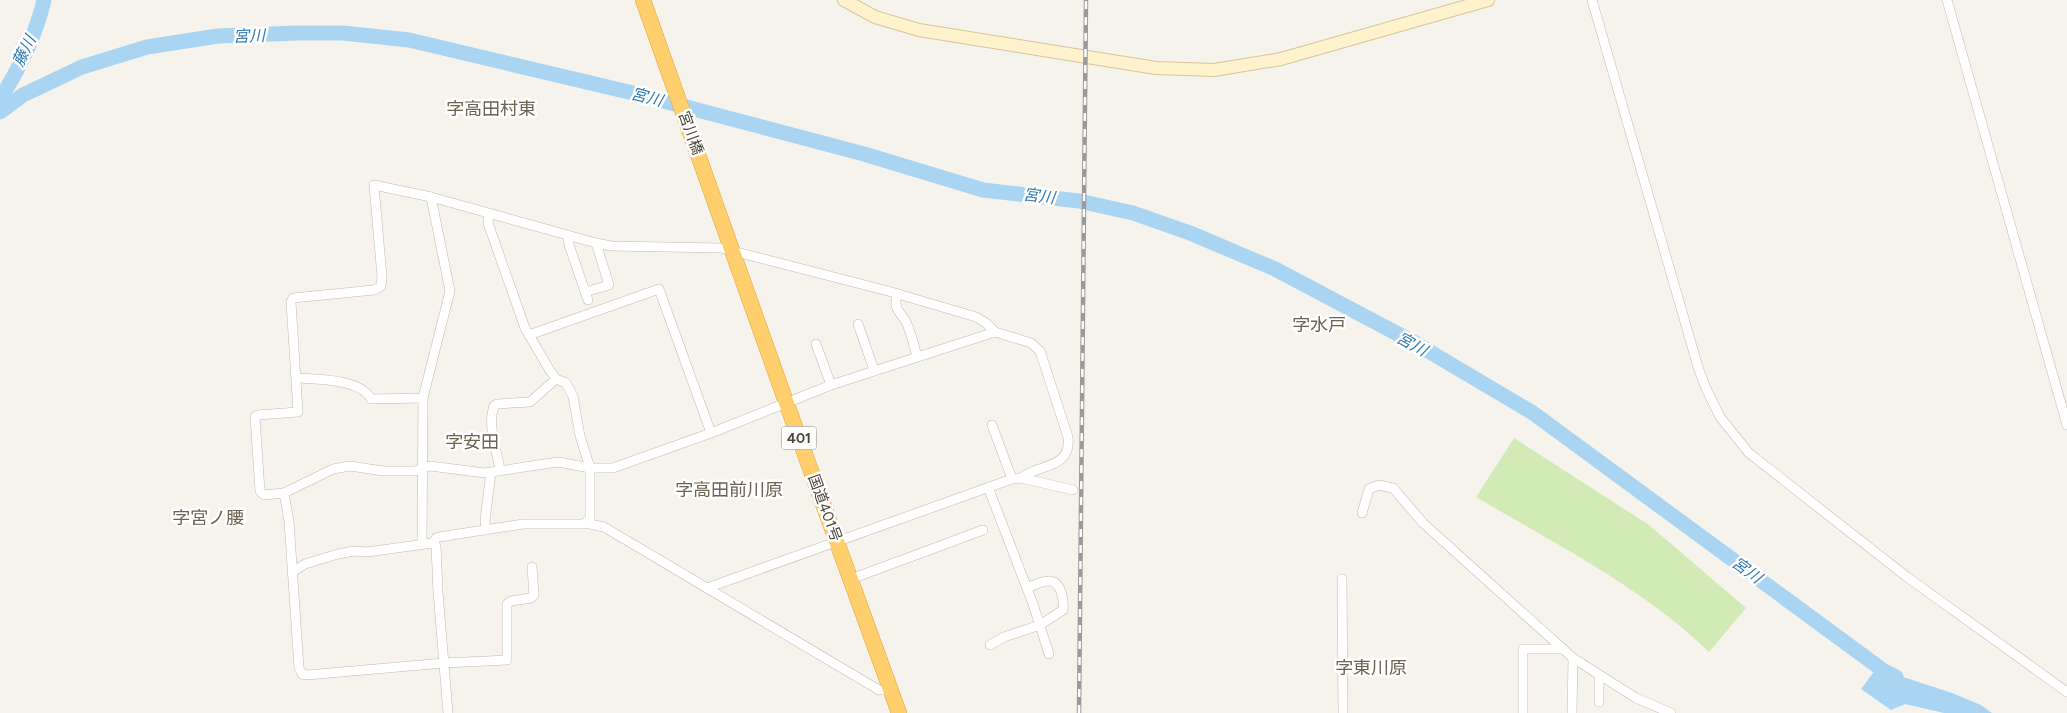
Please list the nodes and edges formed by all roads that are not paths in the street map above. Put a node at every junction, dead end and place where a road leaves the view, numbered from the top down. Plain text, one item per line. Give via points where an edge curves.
1 (643, 0) edge
2 (844, 0) edge
3 (1488, 0) edge
4 (1592, 0) edge
5 (1947, 0) edge
6 (702, 162) joint
7 (431, 197) junction
8 (489, 214) junction
9 (568, 236) junction
10 (596, 243) junction
11 (732, 250) junction
12 (898, 294) junction
13 (858, 324) dead end
14 (995, 332) junction
15 (529, 335) junction
16 (816, 344) dead end
17 (918, 356) junction
18 (874, 370) junction
19 (297, 378) junction
20 (556, 379) junction
21 (832, 385) junction
22 (423, 398) junction
23 (786, 402) junction
24 (2067, 425) edge
25 (992, 426) dead end
26 (711, 433) junction
27 (423, 467) junction
28 (590, 468) junction
29 (496, 471) junction
30 (1016, 479) junction
31 (988, 487) junction
32 (1074, 490) dead end
33 (284, 493) junction
34 (1362, 513) dead end
35 (585, 523) junction
36 (486, 530) junction
37 (983, 530) dead end
38 (837, 541) junction
39 (434, 543) junction
40 (422, 544) junction
41 (532, 567) dead end
42 (292, 572) junction
43 (851, 579) junction
44 (1342, 579) dead end
45 (707, 588) junction
46 (1027, 588) junction
47 (1040, 625) junction
48 (990, 645) dead end
49 (1562, 649) junction
50 (1050, 654) dead end
51 (1573, 658) junction
52 (444, 663) junction
53 (1599, 676) junction
54 (890, 690) junction
55 (2067, 692) edge
56 (1599, 702) dead end
57 (1648, 703) junction
58 (448, 713) edge
59 (899, 713) edge
60 (1343, 713) edge
61 (1523, 713) edge
62 (1572, 713) edge
63 (1648, 713) edge
64 (1671, 713) edge

1 - 6 highway, 宮川橋 / 401
2 - 3 street via 875,17 919,30 1156,68 1214,70 1281,59
4 - 55 street via 1698,367 1720,416 1749,453 1803,497 1976,629
5 - 24 street
6 - 11 highway, 国道401号 / 401
7 - 8 street
7 - 19 street via 374,184 381,286 374,290 293,298
7 - 22 street via 450,291
8 - 9 street
8 - 15 street via 492,236
9 - 10 street
9 - 10 street via 568,245 587,296 609,285
10 - 11 street
11 - 12 street
11 - 23 highway, 国道401号 / 401
12 - 14 street via 976,317
12 - 17 street via 898,313 906,322
13 - 18 street
14 - 17 street
14 - 30 street via 1031,343 1040,351 1068,437 1068,448 1057,463
15 - 20 street
15 - 26 street via 659,289
16 - 21 street
17 - 18 street
18 - 21 street
19 - 22 street via 334,380 363,390 371,399
19 - 33 street via 298,412 255,417 260,491 264,495
20 - 28 street via 566,382 573,396
20 - 29 street via 530,402 494,406
21 - 23 street
22 - 27 street
23 - 26 street
23 - 38 highway, 国道401号 / 401
25 - 30 street
26 - 28 street via 613,468
27 - 29 street via 485,473
27 - 33 street via 415,471 350,466 333,468
27 - 40 street
28 - 29 street via 558,462
28 - 35 street via 590,519
29 - 36 street via 486,512
30 - 31 street
30 - 32 street
31 - 38 street
31 - 46 street
33 - 42 street
34 - 49 street via 1369,489 1379,485 1393,488 1423,523
35 - 36 street via 523,524
35 - 45 street via 604,528
36 - 39 street via 439,537
37 - 43 street
38 - 43 highway, 国道401号 / 401
38 - 45 street
39 - 40 street
39 - 52 street
40 - 42 street via 338,554 305,564
41 - 52 street via 534,595 507,604 507,660
42 - 52 street via 302,674
43 - 54 highway, 国道401号 / 401
44 - 60 street
45 - 54 street via 879,690
46 - 47 street
46 - 47 street via 1052,581 1061,592 1063,610
47 - 48 street
47 - 50 street
49 - 51 street
49 - 61 street via 1523,649
51 - 53 street
51 - 62 street
52 - 58 street
53 - 56 street
53 - 57 street
54 - 59 highway, 国道401号 / 401
57 - 63 street
57 - 64 street

